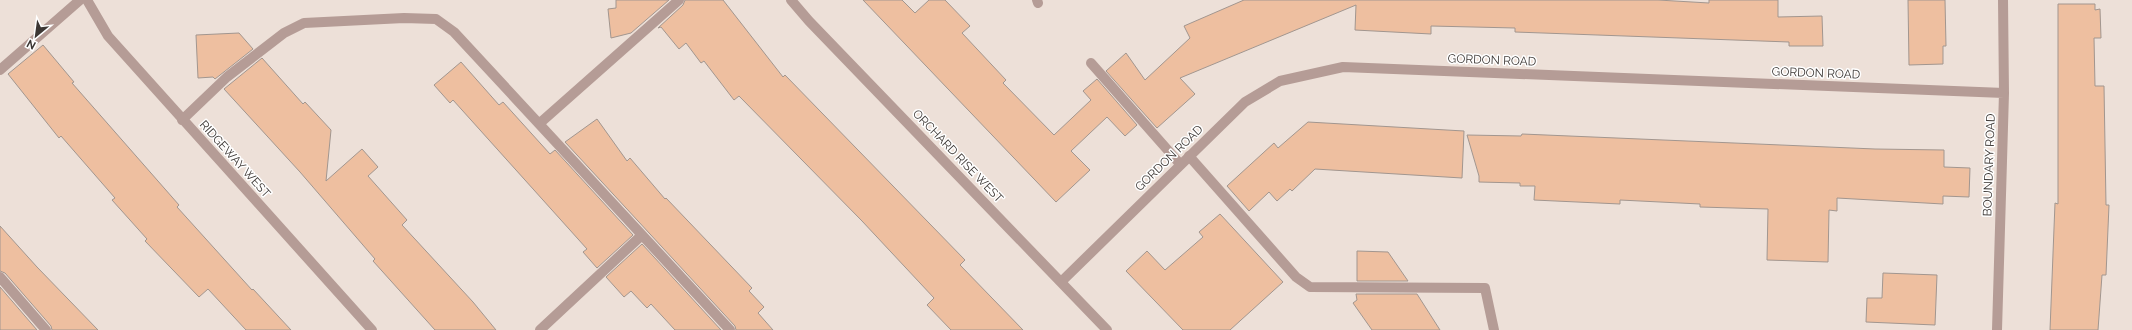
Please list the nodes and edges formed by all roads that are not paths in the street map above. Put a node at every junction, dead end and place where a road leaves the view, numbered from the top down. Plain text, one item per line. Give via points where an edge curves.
1 (80, 0) edge
2 (87, 0) edge
3 (679, 0) edge
4 (791, 0) edge
5 (2003, 0) edge
6 (1091, 63) dead end
7 (0, 70) edge
8 (2004, 93) junction
9 (182, 120) junction
10 (540, 123) junction
11 (1189, 156) junction
12 (1180, 164) junction
13 (642, 235) junction
14 (0, 277) edge
15 (1060, 282) junction
16 (46, 330) edge
17 (372, 330) edge
18 (540, 330) edge
19 (730, 330) edge
20 (1107, 330) edge
21 (1494, 330) edge
22 (1997, 330) edge

1 - 7 street
2 - 9 street, RIDGEWAY WEST via 108,36
3 - 10 street
4 - 15 street, ORCHARD RISE WEST
5 - 8 street, BOUNDARY ROAD
6 - 12 street
8 - 11 street, GORDON ROAD via 1343,67 1280,81 1245,102
8 - 22 street, BOUNDARY ROAD
9 - 10 street via 227,77 284,34 304,23 404,18 436,19 454,32
9 - 17 street, RIDGEWAY WEST
10 - 13 street
11 - 12 street, GORDON ROAD
11 - 21 street via 1296,277 1310,287 1485,288
12 - 15 street, GORDON ROAD
13 - 18 street
13 - 19 street
14 - 16 street
15 - 20 street, ORCHARD RISE WEST

